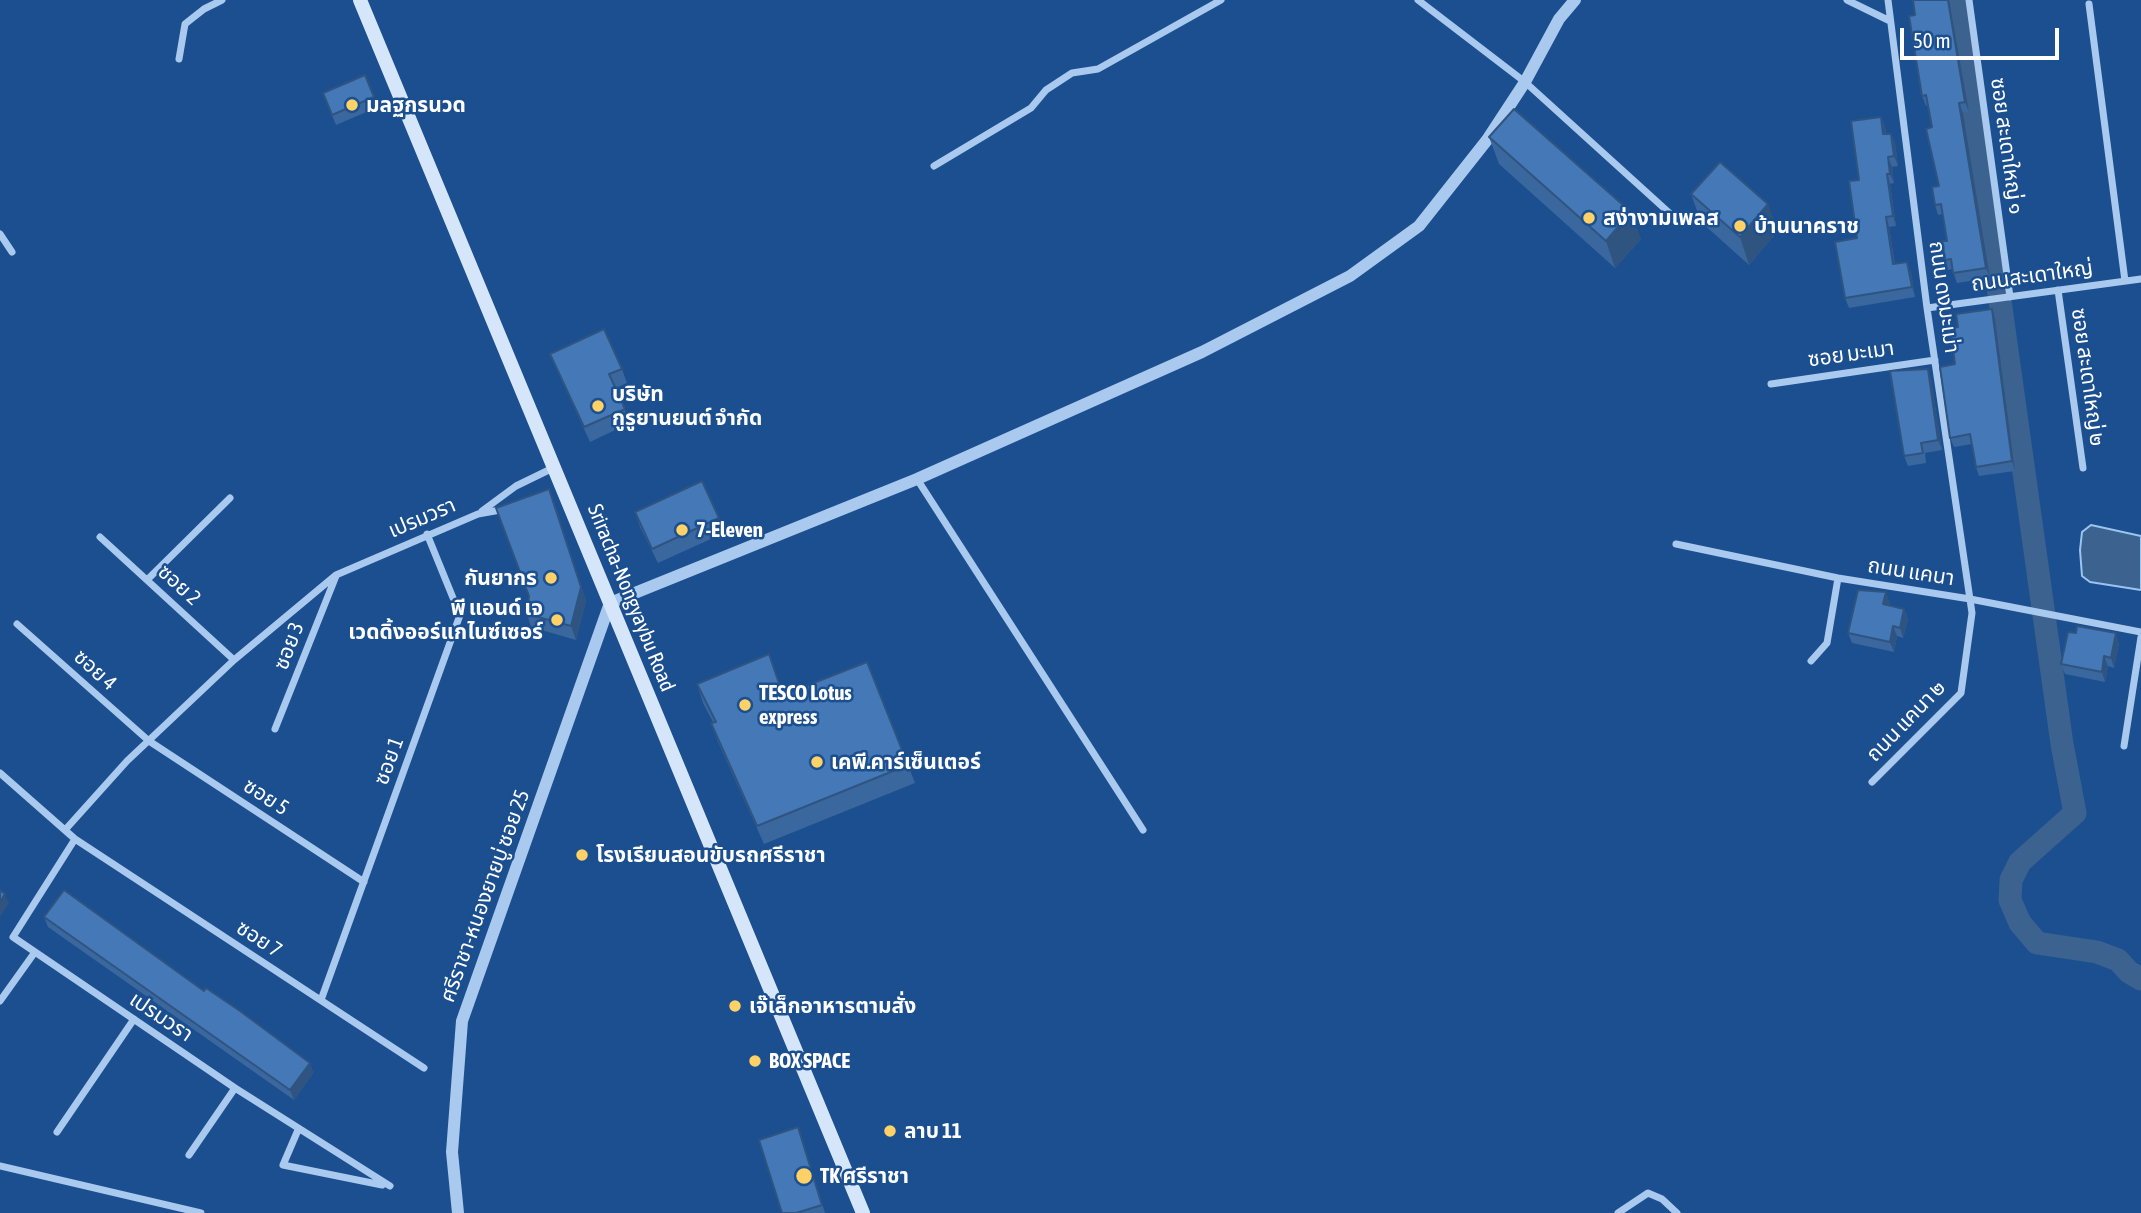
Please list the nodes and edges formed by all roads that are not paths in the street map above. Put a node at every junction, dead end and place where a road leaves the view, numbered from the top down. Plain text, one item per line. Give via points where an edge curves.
1 (222, 0) edge
2 (360, 0) edge
3 (1221, 0) edge
4 (1418, 0) edge
5 (1575, 0) edge
6 (1847, 0) edge
7 (1888, 0) edge
8 (1969, 0) edge
9 (2089, 4) dead end
10 (1890, 21) junction
11 (179, 59) dead end
12 (1525, 82) junction
13 (934, 166) dead end
14 (1676, 219) dead end
15 (0, 234) edge
16 (12, 252) dead end
17 (2141, 279) edge
18 (2125, 281) junction
19 (2058, 290) junction
20 (2010, 297) junction
21 (1927, 308) junction
22 (1935, 360) junction
23 (1771, 384) dead end
24 (555, 467) junction
25 (2082, 468) dead end
26 (917, 479) junction
27 (230, 498) dead end
28 (520, 507) edge
29 (478, 514) junction
30 (428, 534) junction
31 (100, 537) dead end
32 (1676, 544) dead end
33 (336, 575) junction
34 (1838, 578) junction
35 (147, 580) junction
36 (1970, 599) junction
37 (610, 603) junction
38 (17, 624) dead end
39 (2141, 635) edge
40 (234, 660) junction
41 (1811, 661) dead end
42 (275, 729) dead end
43 (149, 741) junction
44 (2124, 746) dead end
45 (0, 773) edge
46 (1872, 782) dead end
47 (65, 830) junction
48 (1143, 830) dead end
49 (75, 839) junction
50 (364, 881) junction
51 (35, 952) junction
52 (321, 1000) junction
53 (0, 1001) edge
54 (134, 1019) junction
55 (424, 1068) dead end
56 (235, 1088) junction
57 (298, 1130) junction
58 (57, 1132) dead end
59 (188, 1155) dead end
60 (0, 1167) edge
61 (201, 1213) edge
62 (458, 1213) edge
63 (863, 1213) edge
64 (1618, 1213) edge
65 (1677, 1213) edge

1 - 11 street via 185,24
2 - 24 main road, Sriracha-Nongyaybu Road
3 - 13 street via 1098,69 1072,73 1046,90 1031,108
4 - 12 street
5 - 12 street via 1559,19
6 - 10 street
7 - 10 street, ถนน ดงมะเม่า
8 - 20 street, ซอย สะเดาใหญ่ ๑
9 - 18 street
10 - 21 street, ถนน ดงมะเม่า
12 - 14 street
12 - 26 street via 1419,226 1350,276 1202,352
15 - 16 street
17 - 18 street, ถนนสะเดาใหญ่
18 - 19 street, ถนนสะเดาใหญ่
19 - 20 street, ถนนสะเดาใหญ่
19 - 25 street, ซอย สะเดาใหญ่ ๒
20 - 21 street, ถนนสะเดาใหญ่
21 - 22 street, ถนน ดงมะเม่า
22 - 23 street, ซอย มะเมา
22 - 36 street, ถนน ดงมะเม่า
24 - 29 street, เปรมวรา via 516,486
24 - 37 main road, Sriracha-Nongyaybu Road via 558,490
26 - 37 street
26 - 48 street
27 - 35 street
28 - 29 street, เปรมวรา
29 - 30 street, เปรมวรา
30 - 33 street, เปรมวรา
30 - 50 street, ซอย 1 via 460,615
31 - 35 street, ซอย 2
32 - 34 street, ถนน แคนา
33 - 40 street, เปรมวรา
33 - 42 street, ซอย 3
34 - 36 street, ถนน แคนา
34 - 41 street via 1827,643
35 - 40 street, ซอย 2
36 - 39 street, ถนน แคนา
36 - 46 street, ถนน แคนา ๒ via 1961,693
37 - 62 street, ศรีราชา-หนองยายบู่ ซอย 25 via 462,1021 452,1152
37 - 63 main road, Sriracha-Nongyaybu Road
38 - 43 street, ซอย 4
39 - 44 street
40 - 43 street, เปรมวรา
43 - 47 street, เปรมวรา
43 - 50 street, ซอย 5
45 - 47 street, ซอย 7
47 - 49 street, ซอย 7
49 - 51 street, เปรมวรา via 13,937
49 - 52 street, ซอย 7
50 - 52 street, ซอย 1
51 - 53 street
51 - 54 street, เปรมวรา
52 - 55 street, ซอย 7
54 - 56 street, เปรมวรา
54 - 58 street
56 - 57 street, เปรมวรา
56 - 59 street
57 - 57 street, เปรมวรา via 390,1186 283,1165
60 - 61 street
64 - 65 street via 1648,1193

